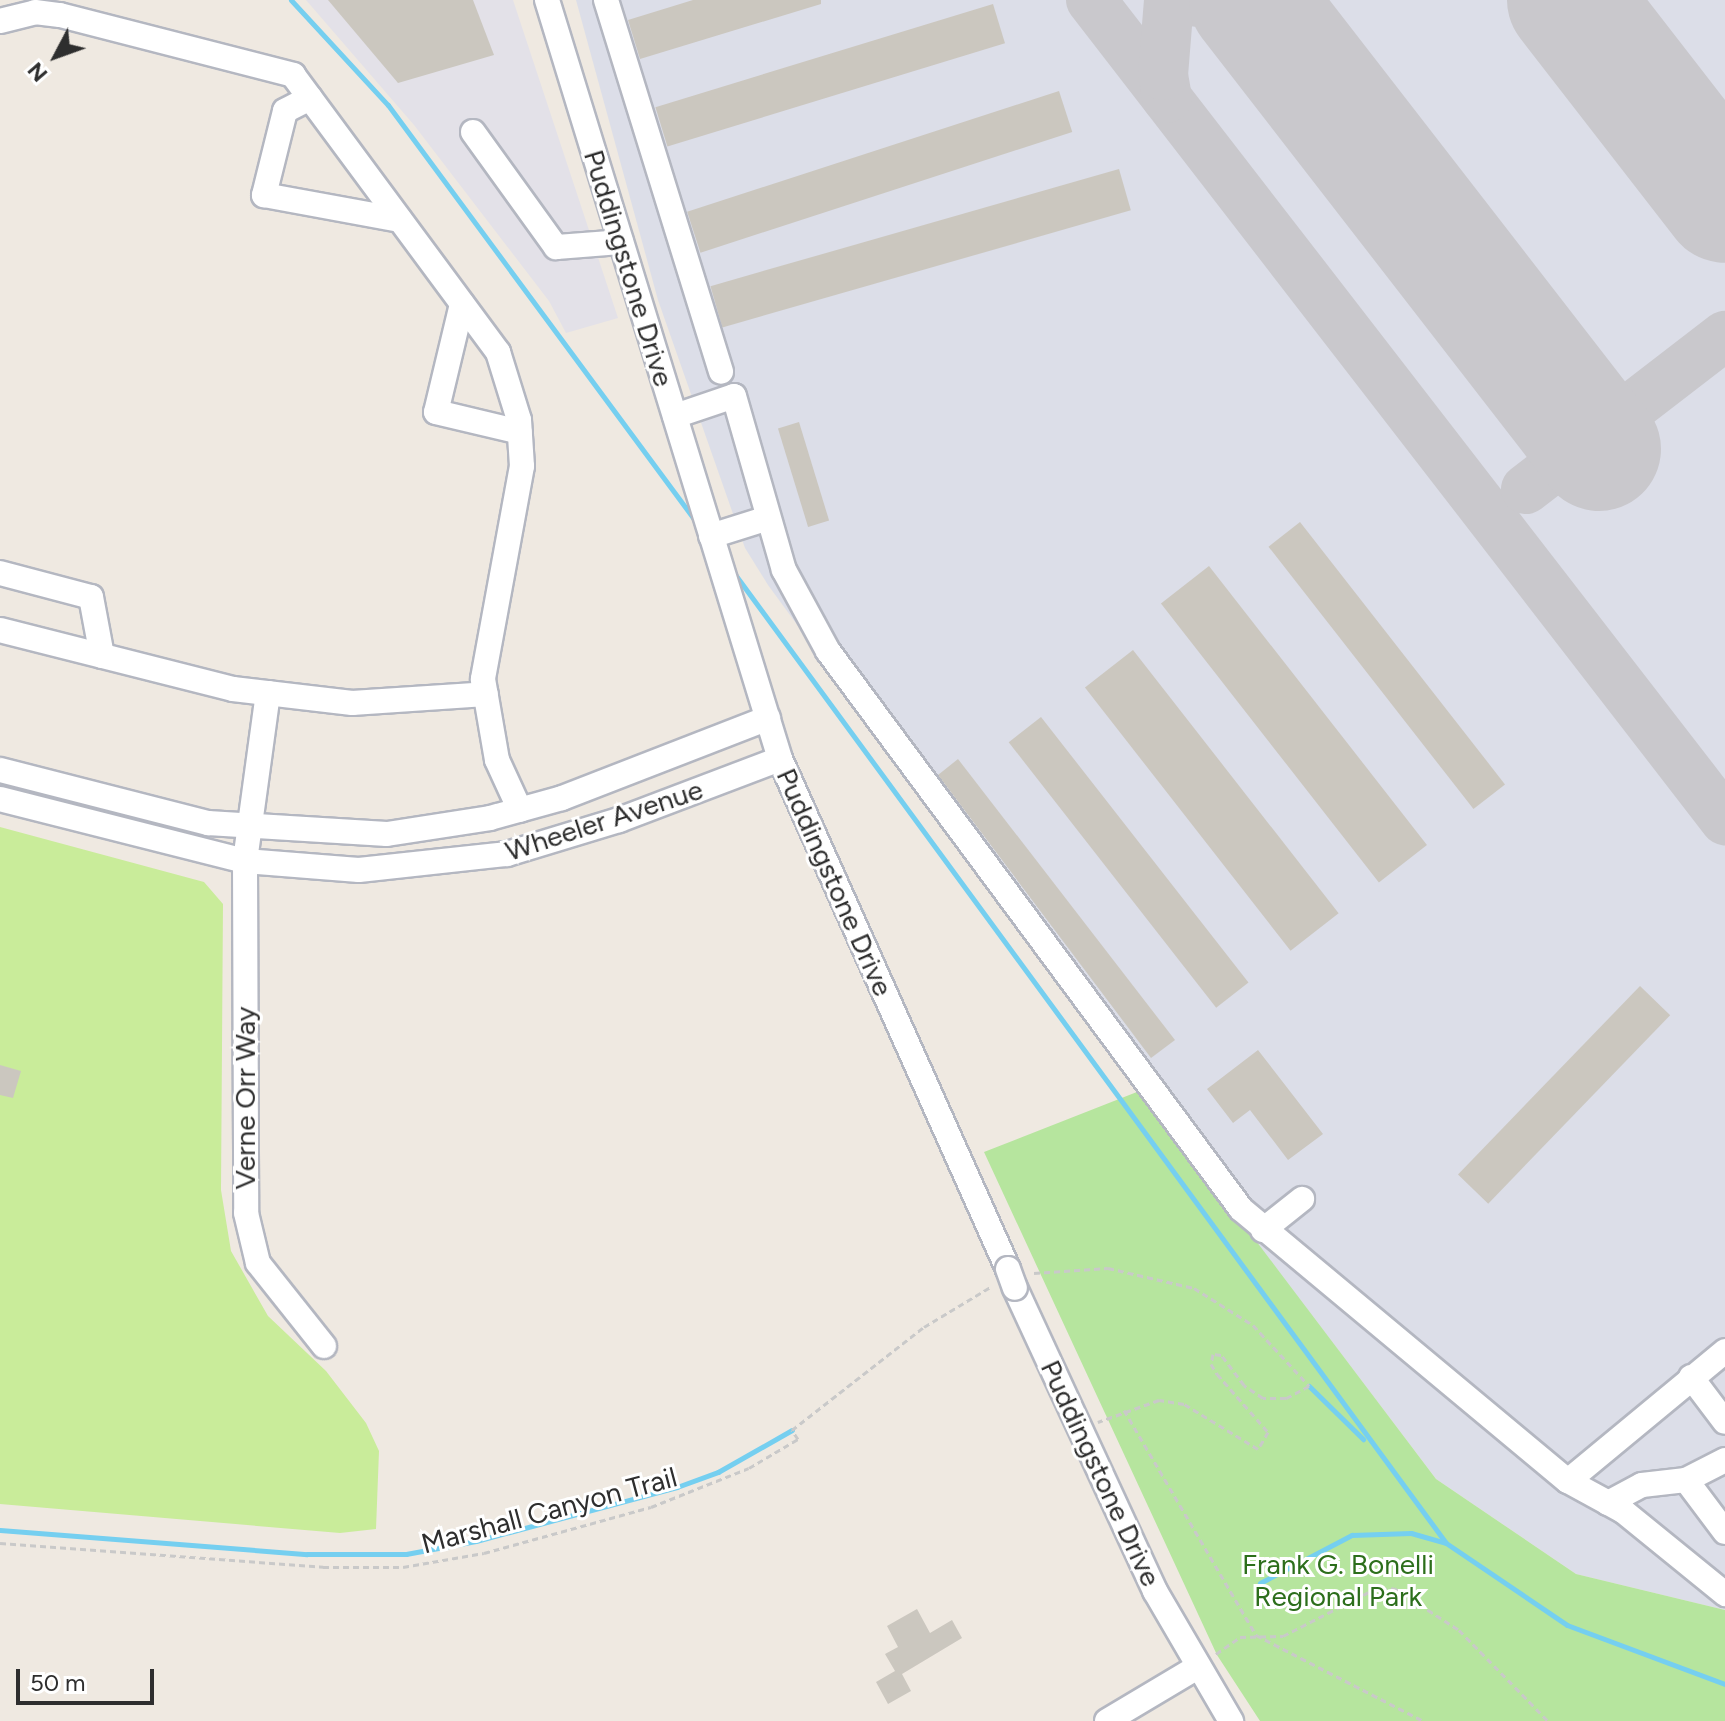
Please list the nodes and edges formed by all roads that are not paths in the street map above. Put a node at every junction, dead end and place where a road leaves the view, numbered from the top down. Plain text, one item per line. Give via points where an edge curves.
1 (547, 0) edge
2 (606, 0) edge
3 (0, 21) edge
4 (310, 98) junction
5 (473, 132) dead end
6 (400, 220) junction
7 (621, 242) junction
8 (462, 304) junction
9 (721, 372) dead end
10 (675, 416) junction
11 (520, 432) junction
12 (768, 518) junction
13 (711, 536) junction
14 (0, 573) edge
15 (0, 630) edge
16 (102, 656) junction
17 (268, 693) junction
18 (486, 694) junction
19 (768, 718) junction
20 (780, 759) junction
21 (0, 770) edge
22 (0, 799) edge
23 (520, 810) junction
24 (247, 826) junction
25 (245, 861) junction
26 (1302, 1199) dead end
27 (1263, 1230) junction
28 (324, 1346) dead end
29 (1725, 1351) edge
30 (1691, 1377) junction
31 (1725, 1422) edge
32 (1725, 1460) edge
33 (1686, 1480) junction
34 (1568, 1481) junction
35 (1608, 1503) junction
36 (1725, 1532) edge
37 (1725, 1594) edge
38 (1205, 1663) junction
39 (1107, 1721) edge
40 (1231, 1721) edge

1 - 7 street, Puddingstone Drive
2 - 9 street
3 - 4 street via 35,12 60,15 293,75
4 - 6 street
4 - 6 street via 285,111 264,195
5 - 7 street via 556,247
6 - 8 street
7 - 10 street, Puddingstone Drive
8 - 11 street via 498,352
8 - 11 street via 436,412
10 - 12 street via 734,396
10 - 13 street, Puddingstone Drive
11 - 18 street via 522,466 483,679
12 - 13 street
12 - 27 street via 784,570 828,651 1118,1046 1241,1209
13 - 19 street, Puddingstone Drive
14 - 16 street via 91,597
15 - 16 street
16 - 17 street
17 - 18 street via 352,703
17 - 24 street, Verne Orr Way
18 - 23 street via 497,760
19 - 20 street, Puddingstone Drive
19 - 23 street, Wheeler Avenue via 644,770
20 - 25 street, Wheeler Avenue via 619,820 507,854 359,870
20 - 38 street, Puddingstone Drive via 1080,1431
21 - 24 street, Wheeler Avenue via 208,823
22 - 25 street, Wheeler Avenue
23 - 24 street, Wheeler Avenue via 387,834
24 - 25 street, Verne Orr Way
25 - 28 street, Verne Orr Way via 246,1213 258,1263
26 - 27 street
27 - 34 street
29 - 30 street
30 - 31 street
30 - 34 street
32 - 33 street
33 - 35 street via 1642,1485
33 - 36 street
34 - 35 street
35 - 37 street
38 - 39 street
38 - 40 street, Puddingstone Drive

